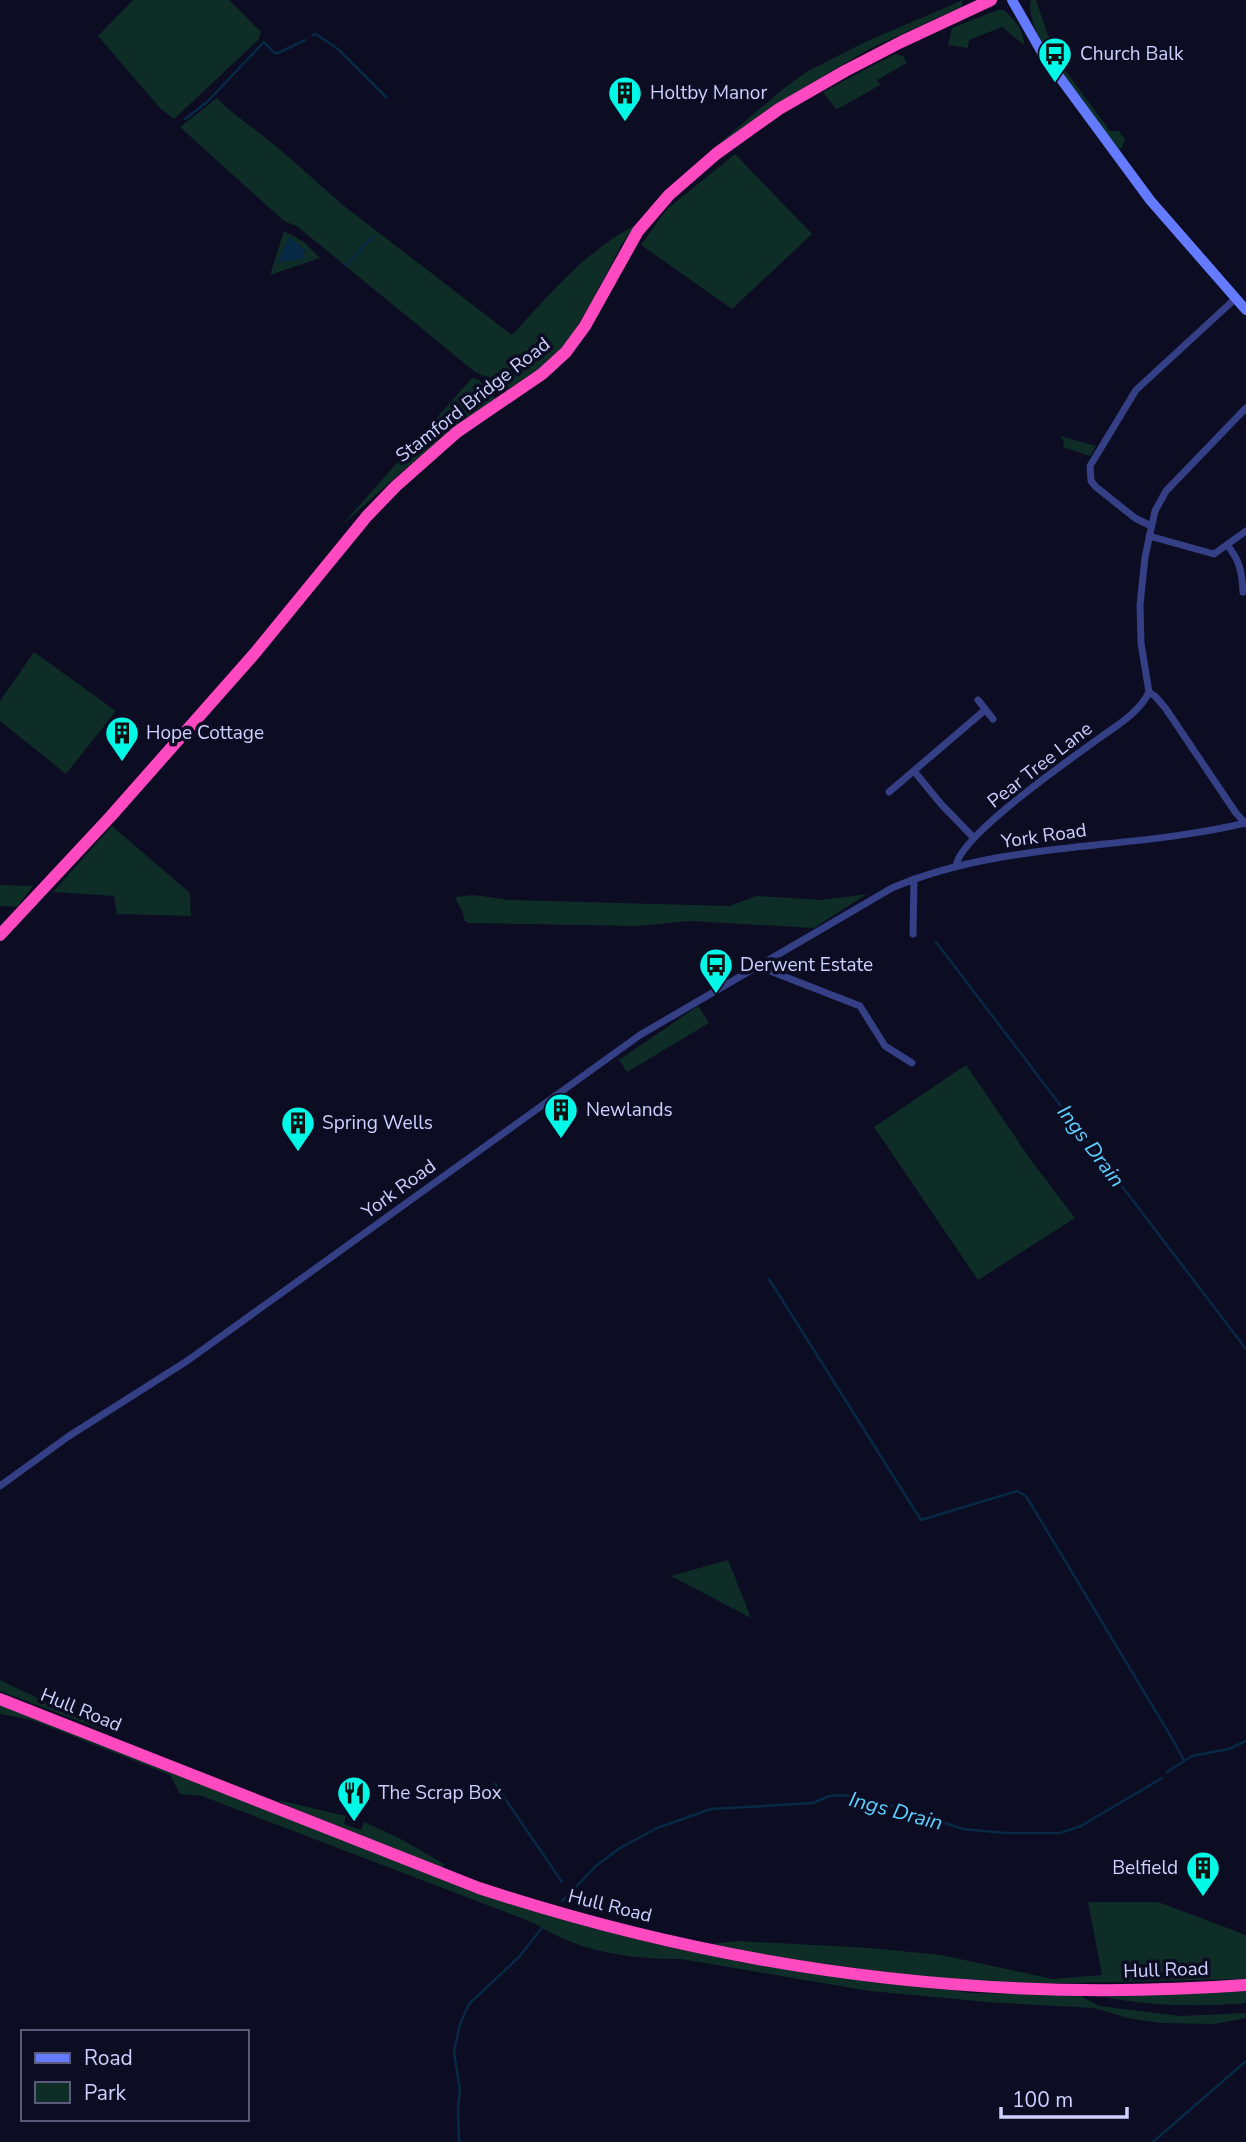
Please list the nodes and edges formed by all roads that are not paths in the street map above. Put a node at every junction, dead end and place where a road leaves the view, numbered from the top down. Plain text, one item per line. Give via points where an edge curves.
1 (991, 0) edge
2 (1012, 0) edge
3 (1236, 298) junction
4 (1246, 310) edge
5 (1246, 408) edge
6 (1151, 526) junction
7 (1246, 531) edge
8 (1149, 536) junction
9 (1227, 545) junction
10 (1243, 592) dead end
11 (1149, 692) junction
12 (978, 700) dead end
13 (985, 710) junction
14 (993, 719) dead end
15 (915, 771) junction
16 (889, 792) dead end
17 (1246, 824) edge
18 (974, 837) junction
19 (956, 867) junction
20 (914, 878) junction
21 (0, 934) edge
22 (913, 934) dead end
23 (763, 963) junction
24 (912, 1063) dead end
25 (0, 1486) edge
26 (0, 1699) edge
27 (1246, 1985) edge

1 - 21 highway, Stamford Bridge Road via 879,53 779,110 716,154 669,195 638,231 566,352 542,374 457,432 396,486 255,653
2 - 3 street via 1044,56 1150,200
3 - 4 street
3 - 6 street via 1136,390 1090,466 1096,487
5 - 6 street via 1166,491
6 - 8 street
7 - 9 street
8 - 9 street via 1214,554
8 - 11 street via 1140,605
9 - 10 street via 1238,561
11 - 17 street via 1166,709
11 - 18 street, Pear Tree Lane via 1127,718
12 - 13 street
13 - 14 street
13 - 15 street
15 - 16 street
15 - 18 street
17 - 19 street, York Road via 1021,853
18 - 19 street, Pear Tree Lane
19 - 20 street, York Road
20 - 22 street
20 - 23 street, York Road
23 - 24 street via 770,971 860,1006 885,1046
23 - 25 street, York Road via 640,1035 187,1361
26 - 27 highway, Hull Road via 479,1888 542,1909 700,1948 796,1967 960,1986 1159,1991

